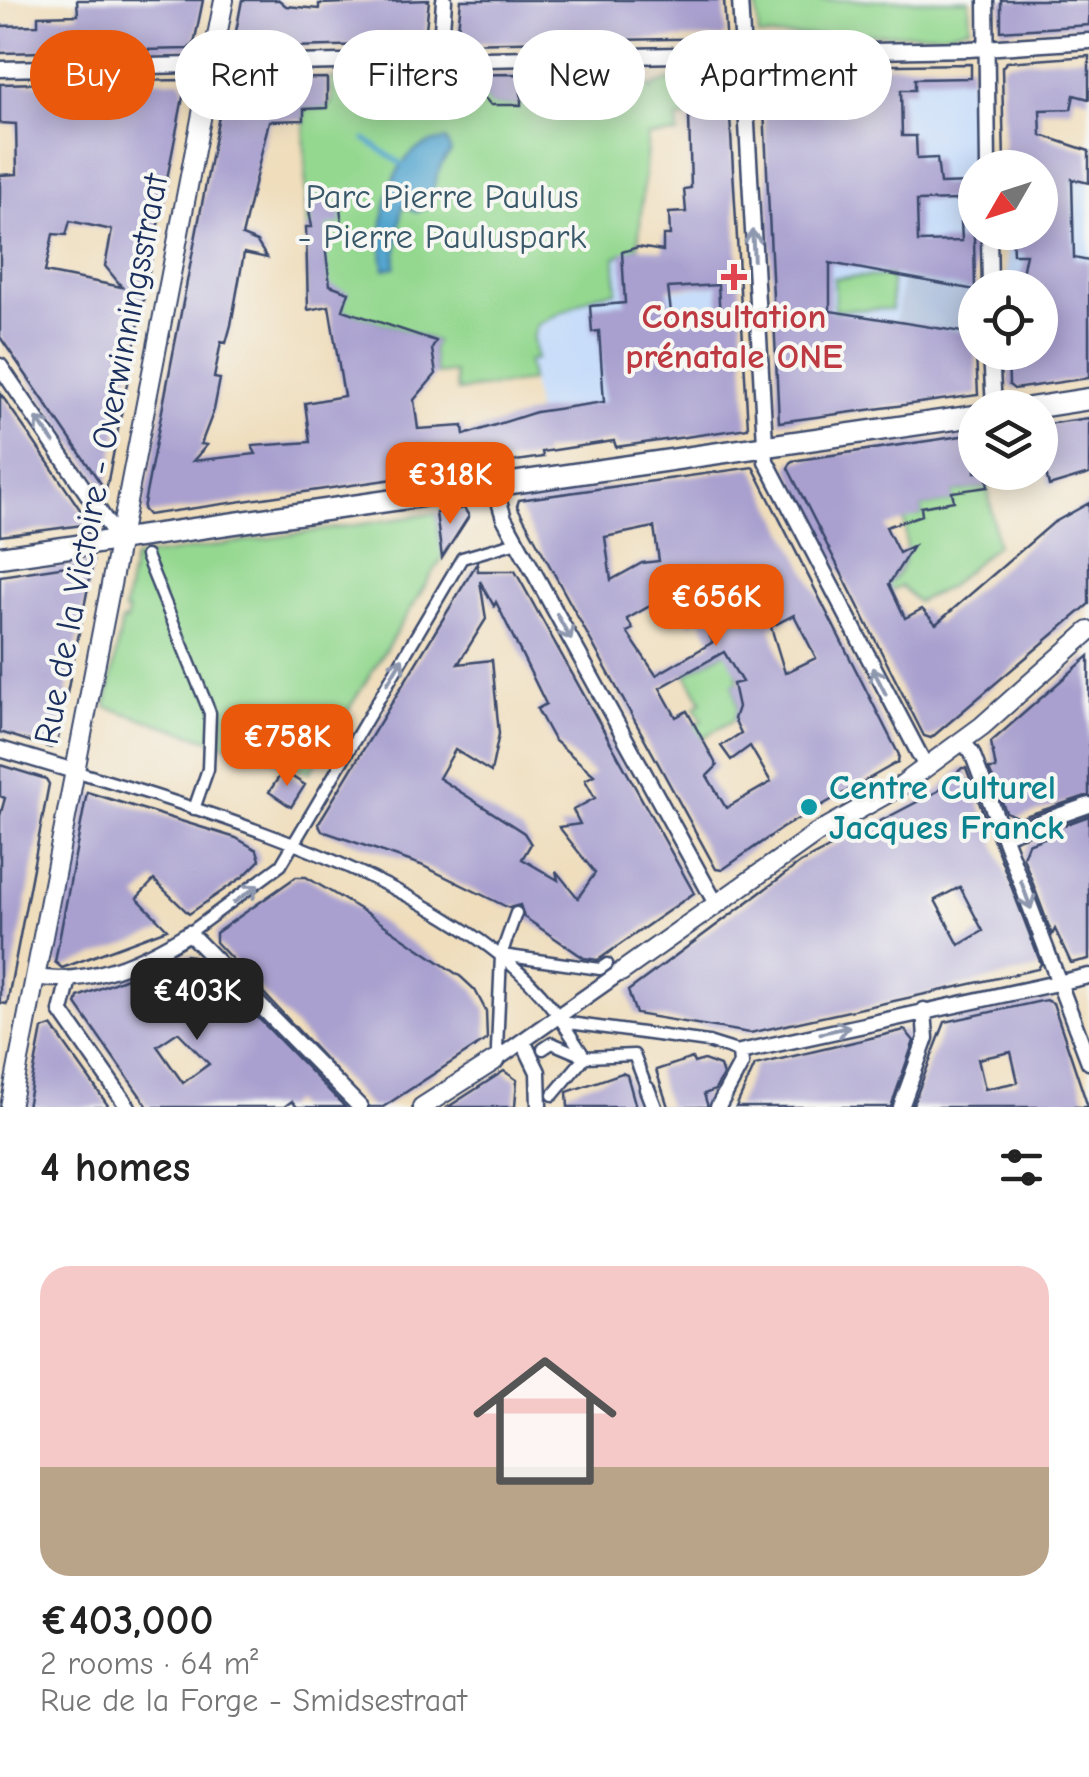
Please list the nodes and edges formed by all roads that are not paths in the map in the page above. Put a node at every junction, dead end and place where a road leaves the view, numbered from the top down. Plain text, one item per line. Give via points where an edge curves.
1 (224, 0) edge
2 (444, 0) edge
3 (740, 0) edge
4 (986, 0) edge
5 (218, 30) edge
6 (442, 30) edge
7 (741, 30) edge
8 (1089, 40) edge
9 (987, 48) junction
10 (892, 50) edge
11 (665, 56) edge
12 (493, 59) edge
13 (175, 65) edge
14 (0, 68) edge
15 (201, 120) edge
16 (746, 120) edge
17 (988, 150) edge
18 (0, 366) edge
19 (1089, 399) edge
20 (1058, 404) edge
21 (958, 419) edge
22 (764, 448) junction
23 (494, 485) junction
24 (118, 540) junction
25 (517, 542) junction
26 (146, 556) dead end
27 (0, 557) edge
28 (1089, 631) edge
29 (962, 740) junction
30 (0, 748) edge
31 (926, 767) junction
32 (74, 771) junction
33 (1089, 806) edge
34 (194, 809) junction
35 (1004, 835) junction
36 (291, 845) junction
37 (716, 902) junction
38 (516, 912) dead end
39 (190, 933) junction
40 (501, 954) junction
41 (614, 968) junction
42 (1089, 976) edge
43 (34, 978) junction
44 (1060, 982) junction
45 (68, 983) junction
46 (552, 1010) dead end
47 (924, 1010) junction
48 (648, 1033) junction
49 (523, 1041) junction
50 (543, 1049) dead end
51 (740, 1052) junction
52 (634, 1054) junction
53 (496, 1055) junction
54 (585, 1057) junction
55 (1089, 1062) edge
56 (647, 1089) joint
57 (557, 1094) dead end
58 (10, 1107) edge
59 (128, 1107) edge
60 (360, 1107) edge
61 (422, 1107) edge
62 (539, 1107) edge
63 (654, 1107) edge
64 (718, 1107) edge
65 (901, 1107) edge

1 - 5 street, Rue de la Victoire - Overwinningsstraat
2 - 6 street
3 - 7 street
4 - 9 street
8 - 9 street
9 - 10 street
9 - 17 street
11 - 12 street
13 - 14 street
15 - 24 street, Rue de la Victoire - Overwinningsstraat
22 -> 16 street
24 -> 18 street
19 - 20 main road
21 - 22 main road
22 - 23 main road
31 -> 22 street
23 - 24 main road
23 - 25 street
24 - 27 main road
24 - 32 street, Rue de la Victoire - Overwinningsstraat
36 -> 25 street via 462,558
25 -> 37 street
26 - 34 street via 210,712 208,768
28 - 29 street
29 - 31 street
29 - 35 street
30 - 32 street
31 - 37 street
32 - 34 street
32 - 43 street, Rue de la Victoire - Overwinningsstraat
33 - 35 street
34 - 36 street
35 -> 44 street
39 -> 36 street via 274,874
36 - 40 street via 453,920
37 - 41 street
38 - 40 street
39 - 45 street via 157,953
39 - 60 street
40 - 41 street
40 - 46 street
40 - 53 street
41 - 49 street
42 - 44 street
43 - 45 street
43 - 58 street, Rue de la Victoire - Overwinningsstraat
44 - 47 street
44 - 55 street
45 - 59 street via 60,1010
51 -> 47 street
47 - 65 street via 926,1038
48 - 51 street
48 - 52 street
48 - 54 street via 562,1022
49 - 53 street
49 - 62 street via 538,1072
50 - 54 street via 552,1043
51 - 64 street via 741,1064
52 - 54 street
52 - 56 street
53 - 61 street
54 - 57 street
56 - 63 street

